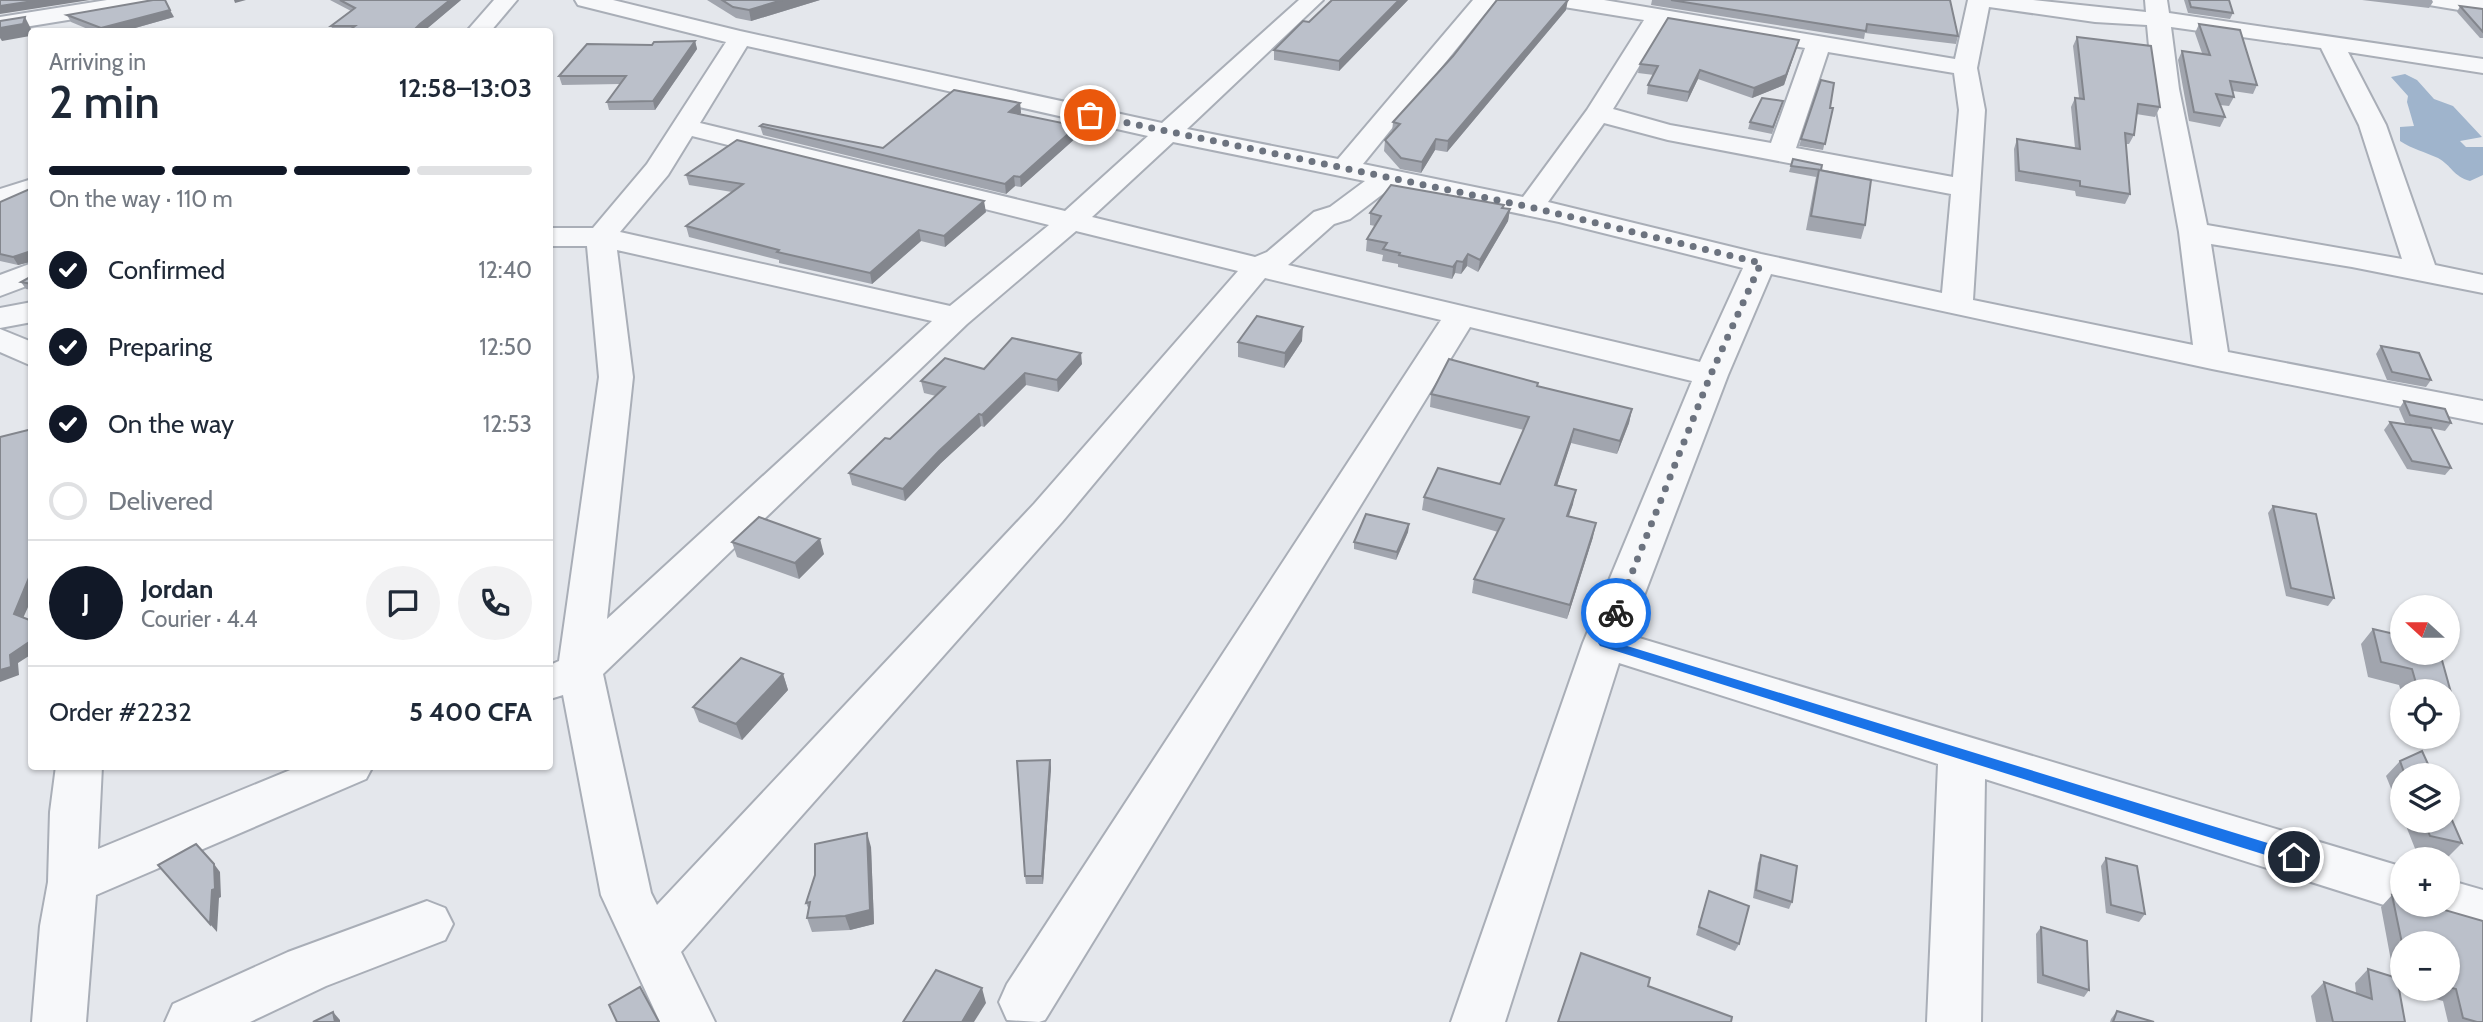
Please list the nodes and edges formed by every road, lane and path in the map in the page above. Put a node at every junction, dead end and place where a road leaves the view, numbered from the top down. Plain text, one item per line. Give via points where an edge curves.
1 (148, 0) edge
2 (506, 0) edge
3 (586, 0) edge
4 (1312, 0) edge
5 (1485, 0) edge
6 (1564, 0) edge
7 (1981, 0) edge
8 (2437, 0) edge
9 (2483, 7) edge
10 (2158, 10) edge
11 (1658, 16) junction
12 (0, 24) edge
13 (481, 28) edge
14 (740, 38) junction
15 (2330, 43) junction
16 (1818, 45) junction
17 (2398, 54) junction
18 (2483, 66) edge
19 (1965, 68) junction
20 (2483, 79) edge
21 (1598, 113) junction
22 (686, 127) junction
23 (1170, 133) junction
24 (1781, 153) junction
25 (1346, 167) junction
26 (1387, 176) junction
27 (28, 188) edge
28 (1966, 188) junction
29 (0, 198) edge
30 (1530, 207) junction
31 (1071, 221) junction
32 (2194, 232) junction
33 (553, 237) edge
34 (601, 237) junction
35 (1761, 263) junction
36 (1258, 267) junction
37 (2421, 271) junction
38 (28, 274) edge
39 (2483, 284) edge
40 (0, 287) edge
41 (1957, 306) junction
42 (28, 313) edge
43 (1461, 315) junction
44 (956, 317) junction
45 (0, 318) edge
46 (0, 339) edge
47 (28, 354) edge
48 (2212, 359) junction
49 (1711, 374) junction
50 (2480, 418) edge
51 (1604, 643) junction
52 (565, 677) edge
53 (1962, 754) junction
54 (79, 770) edge
55 (340, 770) edge
56 (73, 882) junction
57 (2390, 885) edge
58 (2460, 905) edge
59 (2483, 912) edge
60 (427, 924) dead end
61 (652, 947) junction
62 (1026, 1002) dead end
63 (59, 1022) edge
64 (192, 1022) edge
65 (688, 1022) edge
66 (1478, 1022) edge
67 (1954, 1022) edge

1 - 12 street
2 - 13 street
3 - 14 street
4 - 23 street
5 - 25 street
6 - 11 street
7 - 10 street via 2095,15
7 - 19 street
8 - 9 street
10 - 15 street via 2196,22
10 - 32 street via 2166,89
11 - 16 street
11 - 21 street
14 - 22 street
14 - 23 street
15 - 17 street
15 - 37 street via 2350,74 2379,141
16 - 19 street
16 - 24 street
17 - 18 street
17 - 20 street
19 - 28 street via 1972,110
21 - 24 street
21 - 30 street
22 - 31 street
22 - 34 street via 658,169
23 - 25 street
23 - 31 street
24 - 28 street
25 - 26 street
26 - 30 street
26 - 36 street via 1364,197 1324,218 1278,258
27 - 29 street
28 - 41 street
30 - 35 street
31 - 36 street
31 - 44 street
32 - 37 street
32 - 48 street
33 - 34 street
34 - 44 street
34 - 52 street via 616,377
35 - 41 street
35 - 49 street
36 - 43 street
36 - 61 street via 1048,513
37 - 39 street
38 - 40 street
41 - 48 street
42 - 45 street
43 - 49 street
43 - 62 street
44 - 52 street
46 - 47 street
48 - 50 street
49 - 51 street
51 - 53 street
51 - 66 street
52 - 61 street via 626,895
53 - 57 street
53 - 67 street
54 - 56 street
55 - 56 street
56 - 63 street
58 - 59 street
60 - 64 street via 307,969
61 - 65 street

